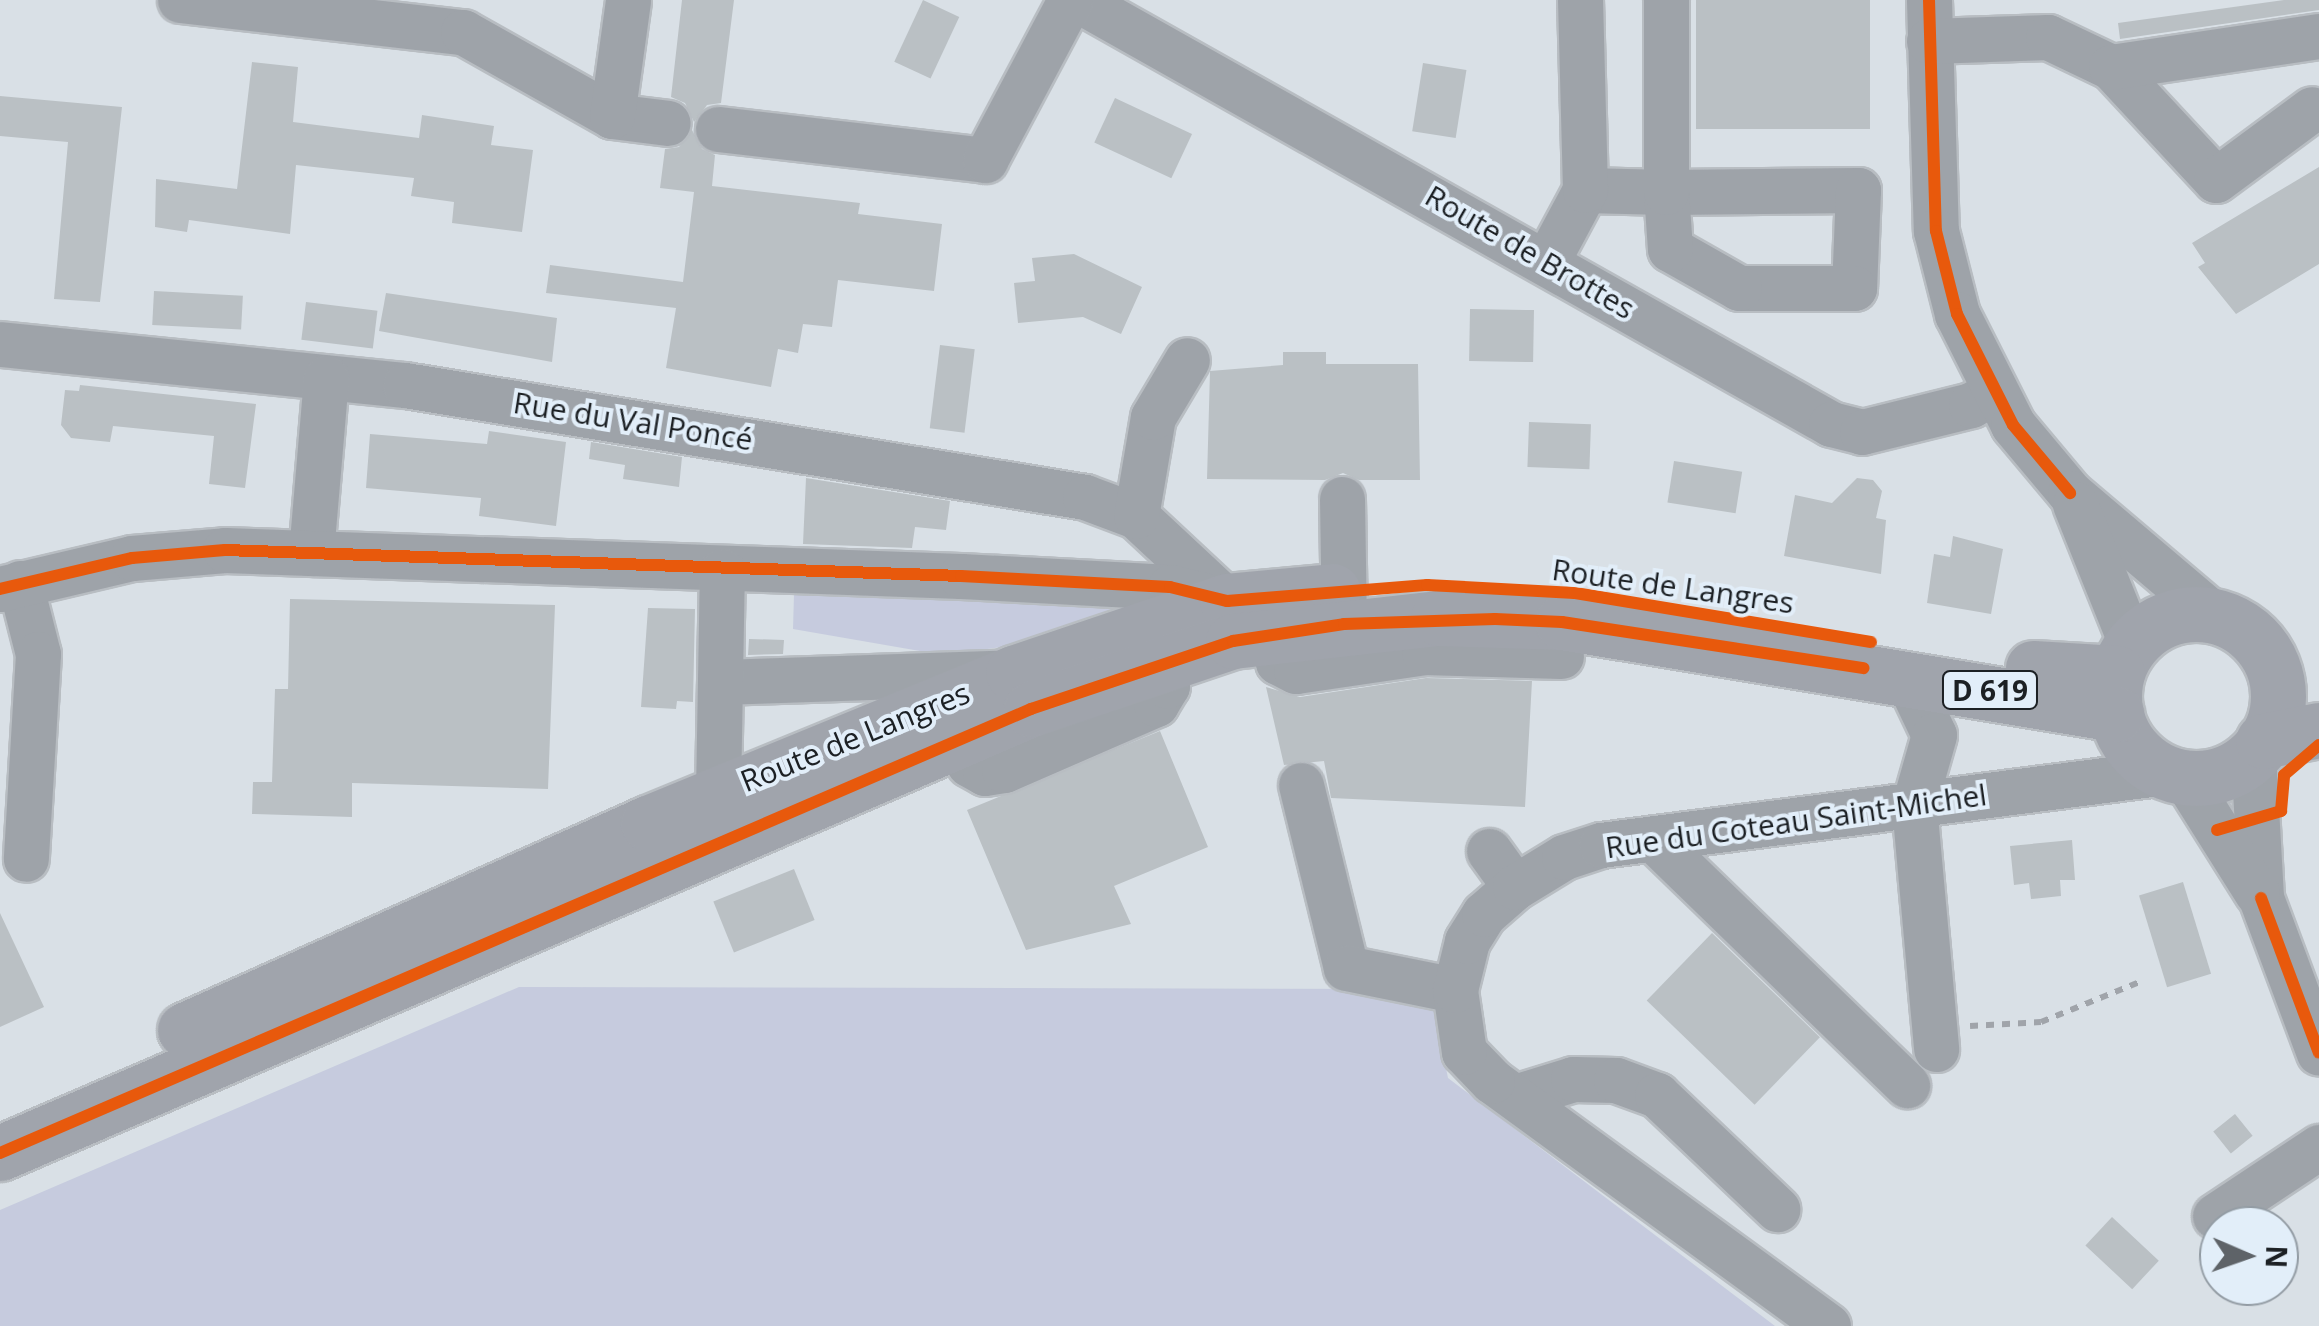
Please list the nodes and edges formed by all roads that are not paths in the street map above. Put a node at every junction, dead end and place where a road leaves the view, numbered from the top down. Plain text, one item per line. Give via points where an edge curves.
1 (180, 0) edge
2 (628, 0) edge
3 (1074, 0) edge
4 (1580, 0) edge
5 (1666, 0) edge
6 (1929, 20) edge
7 (2319, 36) edge
8 (2110, 67) junction
9 (2312, 110) dead end
10 (612, 116) junction
11 (668, 123) dead end
12 (718, 129) dead end
13 (1585, 190) junction
14 (1548, 261) junction
15 (0, 344) edge
16 (1187, 360) dead end
17 (326, 378) junction
18 (1995, 392) junction
19 (2070, 493) junction
20 (1342, 499) dead end
21 (1136, 516) junction
22 (311, 553) junction
23 (722, 571) junction
24 (10, 586) edge
25 (1344, 607) junction
26 (1255, 611) junction
27 (2214, 615) junction
28 (2262, 646) junction
29 (1561, 656) dead end
30 (1146, 668) junction
31 (2319, 671) edge
32 (1906, 676) junction
33 (721, 682) junction
34 (1022, 691) junction
35 (2122, 691) junction
36 (948, 722) junction
37 (2319, 730) edge
38 (2258, 748) junction
39 (2175, 775) junction
40 (2069, 784) junction
41 (1300, 785) dead end
42 (718, 794) junction
43 (1914, 805) junction
44 (1652, 838) junction
45 (1489, 851) dead end
46 (26, 860) dead end
47 (1515, 887) junction
48 (2261, 898) junction
49 (381, 942) junction
50 (1455, 990) junction
51 (1935, 1039) road end
52 (2319, 1053) edge
53 (216, 1058) junction
54 (1906, 1085) dead end
55 (1515, 1098) junction
56 (0, 1113) edge
57 (2319, 1147) edge
58 (0, 1153) edge
59 (2230, 1206) edge
60 (1777, 1209) dead end
61 (1828, 1326) edge

1 - 10 street via 464,32
2 - 10 street
3 - 12 street via 985,160
3 - 14 street, Route de Brottes
4 - 13 street
5 - 13 street via 1666,192
6 - 8 street via 2048,37
6 - 18 street via 1936,231 1956,314
7 - 8 street
8 - 9 street via 2216,180
10 - 11 street
13 - 14 street
14 - 18 street, Route de Brottes via 1832,424 1862,432
15 - 17 street, Rue du Val Poncé
16 - 21 street via 1153,417
17 - 21 street, Rue du Val Poncé via 956,473 1085,497
17 - 22 street
18 - 19 street via 2013,425
19 - 27 street
19 - 35 street
20 - 25 street
21 - 26 street, Rue du Val Poncé
22 - 23 street
22 - 24 street via 225,550 132,558
23 - 26 street via 1170,587
23 - 33 street
24 - 46 street via 38,654
25 - 26 main road, Route de Langres / D 619
25 - 32 main road, Route de Langres / D 619 via 1562,622
25 - 35 main road, Route de Langres / D 619 via 1427,585 1575,592 2043,670
26 - 29 street, Rue du Val Poncé via 1278,662 1296,671 1424,652
26 - 30 main road, Route de Langres / D 619
26 - 34 main road, Route de Langres / D 619
27 - 28 main road via 2238,624
27 - 35 main road via 2164,620
28 - 31 main road
28 - 38 main road via 2278,684 2278,709
30 - 34 main road, D 619
30 - 36 street via 1167,686 1156,704 1004,770 985,773 970,764
32 - 35 main road, Route de Langres / D 619
32 - 43 street via 1934,735
33 - 34 street
33 - 42 street
34 - 36 main road, Route de Langres / D 619
35 - 39 main road via 2146,762
35 - 40 street
36 - 42 main road, Route de Langres / D 619
36 - 53 main road, D 619
37 - 38 main road
38 - 39 main road via 2223,774
38 - 48 street
39 - 40 street, Rue du Coteau Saint-Michel
39 - 48 street
40 - 43 street, Rue du Coteau Saint-Michel
41 - 50 street via 1340,871 1346,968
42 - 49 main road, Route de Langres / D 619
43 - 44 street, Rue du Coteau Saint-Michel
43 - 51 street
44 - 47 street, Rue du Coteau Saint-Michel via 1564,858
44 - 54 street
45 - 47 street
47 - 50 street, Rue du Coteau Saint-Michel via 1484,914 1467,941
48 - 52 street
49 - 53 street via 362,973 248,1022
49 - 56 main road, Route de Langres / D 619
50 - 55 street, Rue du Coteau Saint-Michel via 1464,1052
53 - 58 main road, D 619
55 - 60 street via 1573,1079 1616,1080 1657,1096
55 - 61 street, Rue du Coteau Saint-Michel
57 - 59 street

